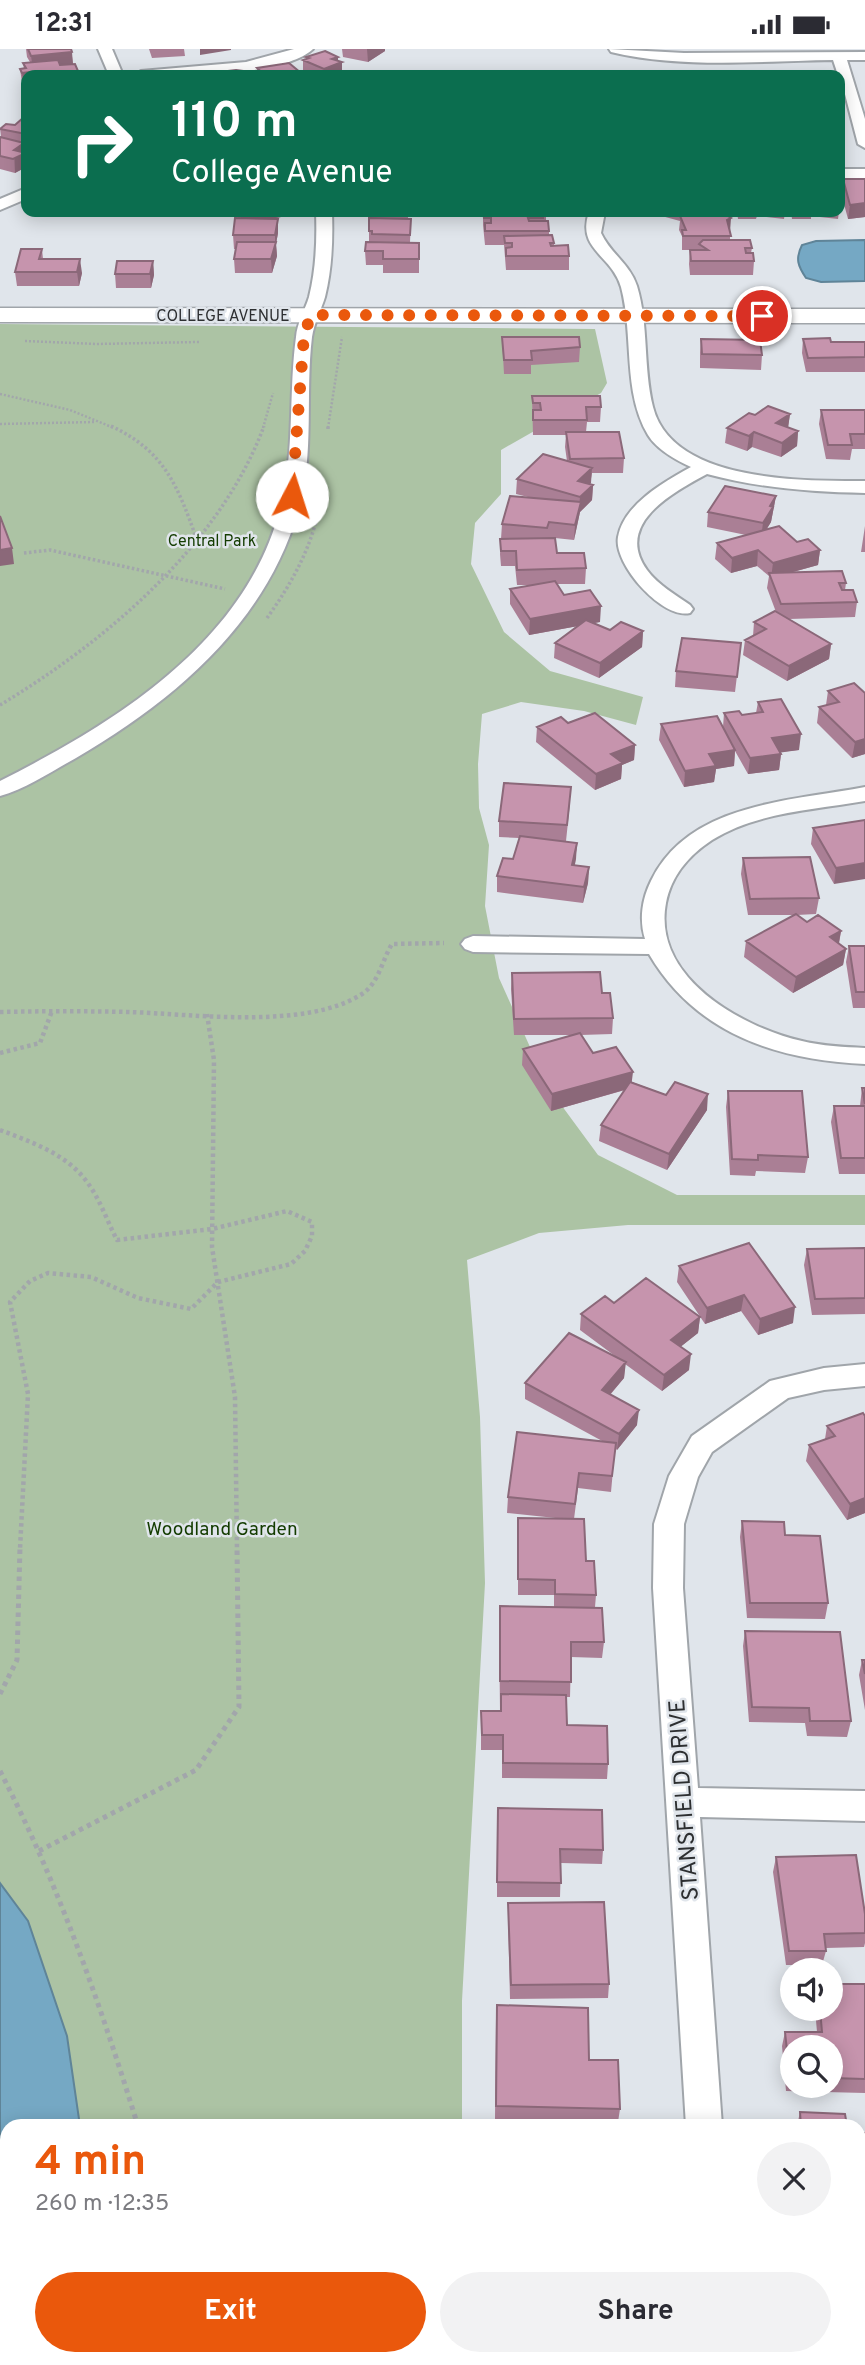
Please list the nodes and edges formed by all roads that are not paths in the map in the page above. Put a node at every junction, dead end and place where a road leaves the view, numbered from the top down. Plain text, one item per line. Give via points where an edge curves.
1 (106, 49) edge
2 (306, 49) edge
3 (616, 49) edge
4 (839, 56) junction
5 (865, 56) edge
6 (114, 70) edge
7 (200, 70) edge
8 (843, 70) edge
9 (845, 76) edge
10 (865, 144) edge
11 (845, 174) edge
12 (865, 174) edge
13 (21, 195) edge
14 (0, 205) edge
15 (324, 217) edge
16 (596, 217) edge
17 (0, 315) edge
18 (311, 315) junction
19 (634, 316) junction
20 (865, 316) edge
21 (705, 467) junction
22 (865, 487) edge
23 (683, 609) dead end
24 (0, 789) edge
25 (865, 794) edge
26 (473, 944) road end
27 (657, 947) junction
28 (865, 1056) edge
29 (865, 1375) edge
30 (684, 1476) joint
31 (684, 1802) junction
32 (865, 1806) edge
33 (704, 2119) edge

1 - 6 street
2 - 7 street via 247,66
3 - 4 street via 649,55
4 - 5 street
4 - 8 street
9 - 10 street
11 - 12 street
13 - 14 street
15 - 18 street via 319,287
16 - 19 street via 593,239 626,277
17 - 18 main road, COLLEGE AVENUE
18 - 19 main road, COLLEGE AVENUE
18 - 24 street via 304,335 291,506 275,551 252,594 198,658 153,696 68,754
19 - 20 main road, COLLEGE AVENUE
19 - 21 street via 646,414 661,438
21 - 22 street via 774,484
21 - 23 street via 645,505 629,531 639,573
25 - 27 street via 765,812 720,828 684,851 655,896 652,921
26 - 27 street
27 - 28 street via 684,986 703,1004 734,1022 795,1048
29 - 30 street via 780,1389 702,1444
30 - 31 street, STANSFIELD DRIVE via 669,1524 668,1588
31 - 32 street
31 - 33 street, STANSFIELD DRIVE

